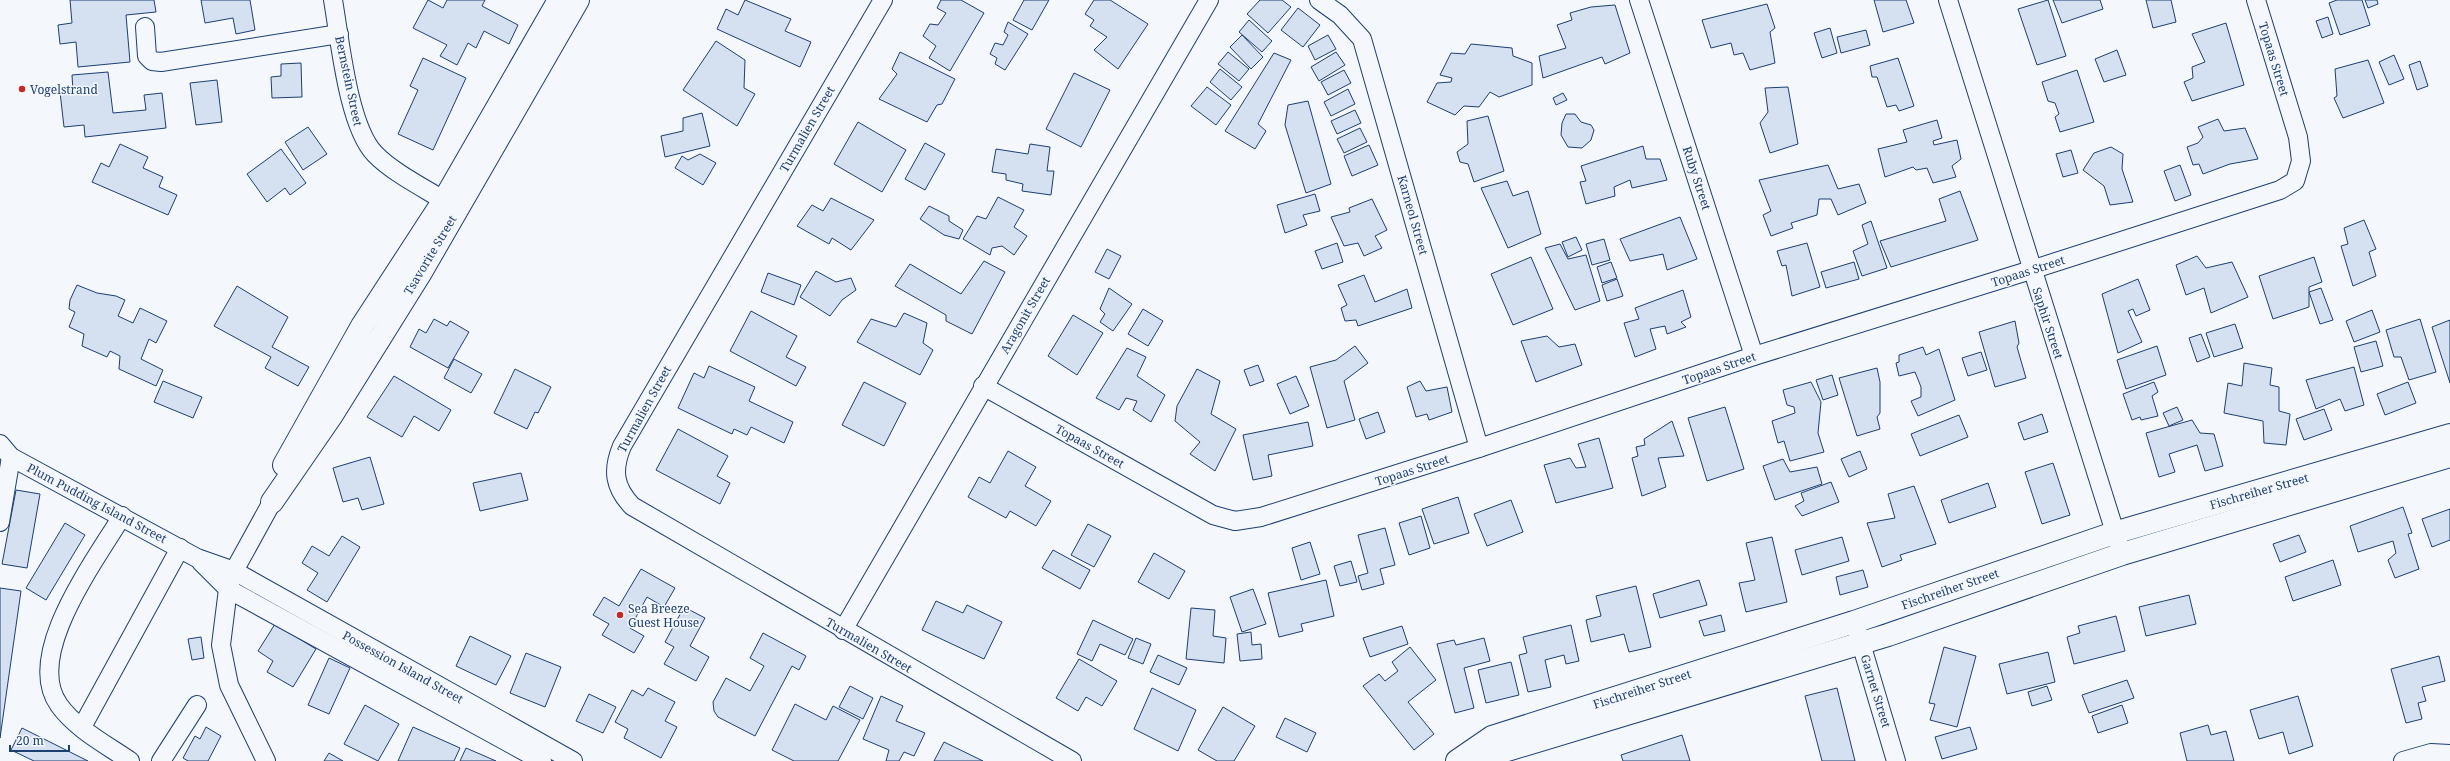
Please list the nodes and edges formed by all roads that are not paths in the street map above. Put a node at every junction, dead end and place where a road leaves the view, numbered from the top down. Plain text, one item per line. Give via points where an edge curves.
1 (333, 0) edge
2 (559, 0) edge
3 (578, 0) edge
4 (883, 0) edge
5 (1209, 0) edge
6 (1319, 0) edge
7 (1640, 0) edge
8 (1948, 0) edge
9 (2256, 0) edge
10 (145, 27) dead end
11 (339, 34) junction
12 (451, 205) junction
13 (2031, 270) junction
14 (1754, 356) junction
15 (984, 386) junction
16 (2450, 435) edge
17 (1479, 448) junction
18 (5, 450) edge
19 (2450, 456) edge
20 (272, 502) joint
21 (122, 516) junction
22 (0, 522) edge
23 (2114, 533) junction
24 (180, 548) junction
25 (2122, 554) junction
26 (197, 558) junction
27 (234, 571) junction
28 (228, 589) junction
29 (1854, 622) junction
30 (843, 630) junction
31 (1861, 642) junction
32 (197, 705) dead end
33 (82, 728) junction
34 (2450, 754) edge
35 (130, 761) edge
36 (162, 761) edge
37 (266, 761) edge
38 (542, 761) edge
39 (573, 761) edge
40 (1072, 761) edge
41 (1457, 761) edge
42 (1482, 761) edge
43 (1896, 761) edge
44 (2403, 761) edge

1 - 11 street, Bernstein Street
2 - 12 street, Tsavorite Street
3 - 12 street, Tsavorite Street
4 - 30 street, Turmalien Street via 626,439 616,460 615,470 618,487 632,506
5 - 15 street, Aragonit Street
6 - 17 street, Karneol Street via 1340,15 1362,39
7 - 14 street, Ruby Street
8 - 13 street, Saphir Street
9 - 13 street, Topaas Street via 2298,137 2301,161 2295,181 2280,190
10 - 11 street via 147,56 152,61 161,62
11 - 12 street, Bernstein Street via 352,106 363,139 386,163
12 - 20 street, Tsavorite Street via 362,326 286,457
13 - 14 street, Topaas Street
13 - 23 street, Saphir Street
14 - 17 street, Topaas Street
15 - 17 street, Topaas Street via 1213,515 1235,521 1261,517
15 - 30 street, Aragonit Street
16 - 23 street, Fischreiher Street
18 - 21 street, Plum Pudding Island Street
18 - 22 street
19 - 25 street, Fischreiher Street
20 - 27 street, Tsavorite Street
21 - 24 street, Plum Pudding Island Street
21 - 33 street via 66,610 50,655 51,691 59,705
23 - 25 street, Saphir Street
23 - 29 street, Fischreiher Street
24 - 26 street, Plum Pudding Island Street
24 - 33 street
25 - 31 street, Fischreiher Street
26 - 27 street, Plum Pudding Island Street
26 - 28 street, Plum Pudding Island Street
27 - 28 street, Tsavorite Street
27 - 39 street, Possession Island Street
28 - 37 street, Tsavorite Street via 222,634 223,662 236,704
28 - 38 street, Possession Island Street
29 - 31 street, Garnet Street
29 - 41 street, Fischreiher Street via 1492,737
30 - 40 street, Turmalien Street
31 - 42 street, Fischreiher Street via 1502,751
31 - 43 street, Garnet Street
32 - 36 street
33 - 35 street
34 - 44 street via 2431,753

